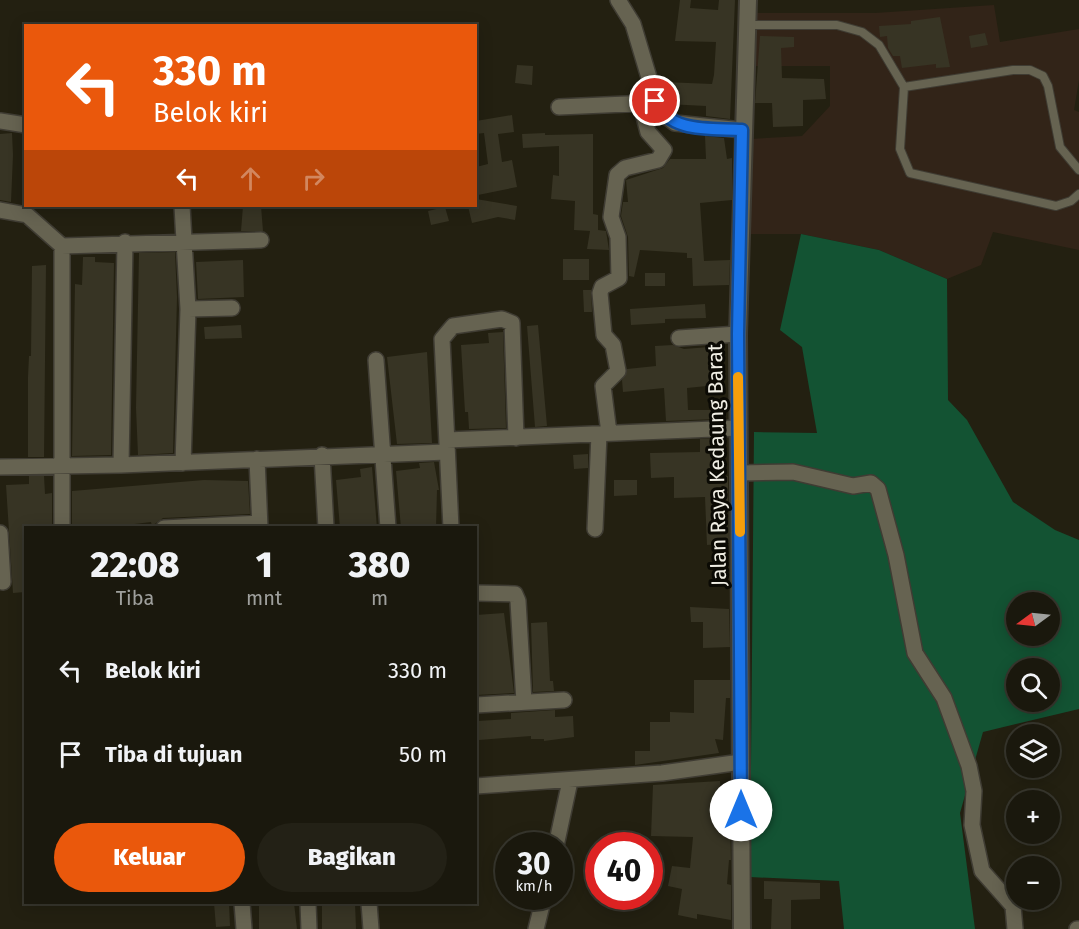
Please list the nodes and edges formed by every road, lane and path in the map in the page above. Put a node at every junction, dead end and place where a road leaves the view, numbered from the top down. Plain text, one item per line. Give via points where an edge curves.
1 (618, 0) edge
2 (748, 0) edge
3 (746, 25) junction
4 (904, 87) junction
5 (648, 103) junction
6 (559, 107) dead end
7 (0, 121) edge
8 (24, 126) edge
9 (742, 130) junction
10 (1079, 170) edge
11 (1079, 194) edge
12 (182, 207) edge
13 (0, 210) edge
14 (27, 210) edge
15 (261, 240) dead end
16 (125, 242) junction
17 (185, 242) junction
18 (63, 246) junction
19 (232, 308) dead end
20 (188, 309) junction
21 (738, 334) junction
22 (679, 338) dead end
23 (376, 360) dead end
24 (738, 428) junction
25 (604, 434) junction
26 (516, 438) junction
27 (447, 446) junction
28 (384, 453) junction
29 (322, 455) junction
30 (257, 459) junction
31 (183, 463) junction
32 (121, 465) junction
33 (61, 466) junction
34 (0, 467) edge
35 (740, 473) junction
36 (62, 526) edge
37 (259, 526) edge
38 (326, 526) edge
39 (388, 526) edge
40 (451, 526) edge
41 (595, 529) dead end
42 (0, 533) edge
43 (3, 582) dead end
44 (477, 593) edge
45 (564, 700) dead end
46 (524, 702) junction
47 (477, 705) edge
48 (741, 762) junction
49 (570, 781) junction
50 (477, 786) edge
51 (559, 832) edge
52 (242, 904) edge
53 (308, 904) edge
54 (369, 904) edge
55 (541, 910) edge
56 (244, 929) edge
57 (309, 929) edge
58 (371, 929) edge
59 (536, 929) edge
60 (742, 929) edge
61 (1015, 929) edge

1 - 5 street via 633,24
2 - 3 street, Jalan Raya Kedaung Barat
3 - 4 lane via 837,25 862,32 879,45
3 - 9 street, Jalan Raya Kedaung Barat
4 - 10 lane via 1013,70 1030,70 1043,76 1060,147
4 - 11 lane via 900,149 910,173 1056,206
5 - 6 street
5 - 9 street via 675,123
5 - 25 street via 648,132 664,150 658,160 625,168 617,175 611,217 618,237 619,278 602,287 600,294 604,335 614,345 618,371 603,386
7 - 8 street
9 - 21 street, Jalan Raya Kedaung Barat
12 - 17 street
13 - 14 street
14 - 18 street
15 - 17 street
16 - 17 street
16 - 18 street
16 - 32 street
17 - 20 street
18 - 33 street
19 - 20 street
20 - 31 street
21 - 22 street
21 - 24 street, Jalan Raya Kedaung Barat
23 - 28 street
24 - 25 street
24 - 35 street, Jalan Raya Kedaung Barat
25 - 26 street
25 - 41 street
26 - 27 street
26 - 27 street via 513,329 512,323 502,319 453,326 443,335
27 - 28 street
27 - 40 street
28 - 29 street
28 - 39 street
29 - 30 street
29 - 38 street
30 - 31 street
30 - 37 street
31 - 32 street
32 - 33 street
33 - 34 street
33 - 36 street
35 - 48 street, Jalan Raya Kedaung Barat
35 - 61 street via 793,472 853,486 871,483 878,489 896,555 915,653 944,698 969,766 974,791 972,825 982,871 1012,906
42 - 43 street
44 - 46 street via 515,594
45 - 46 street
46 - 47 street
48 - 49 street
48 - 60 street, Jalan Raya Kedaung Barat
49 - 50 street
49 - 51 street
52 - 56 street
53 - 57 street
54 - 58 street
55 - 59 street

